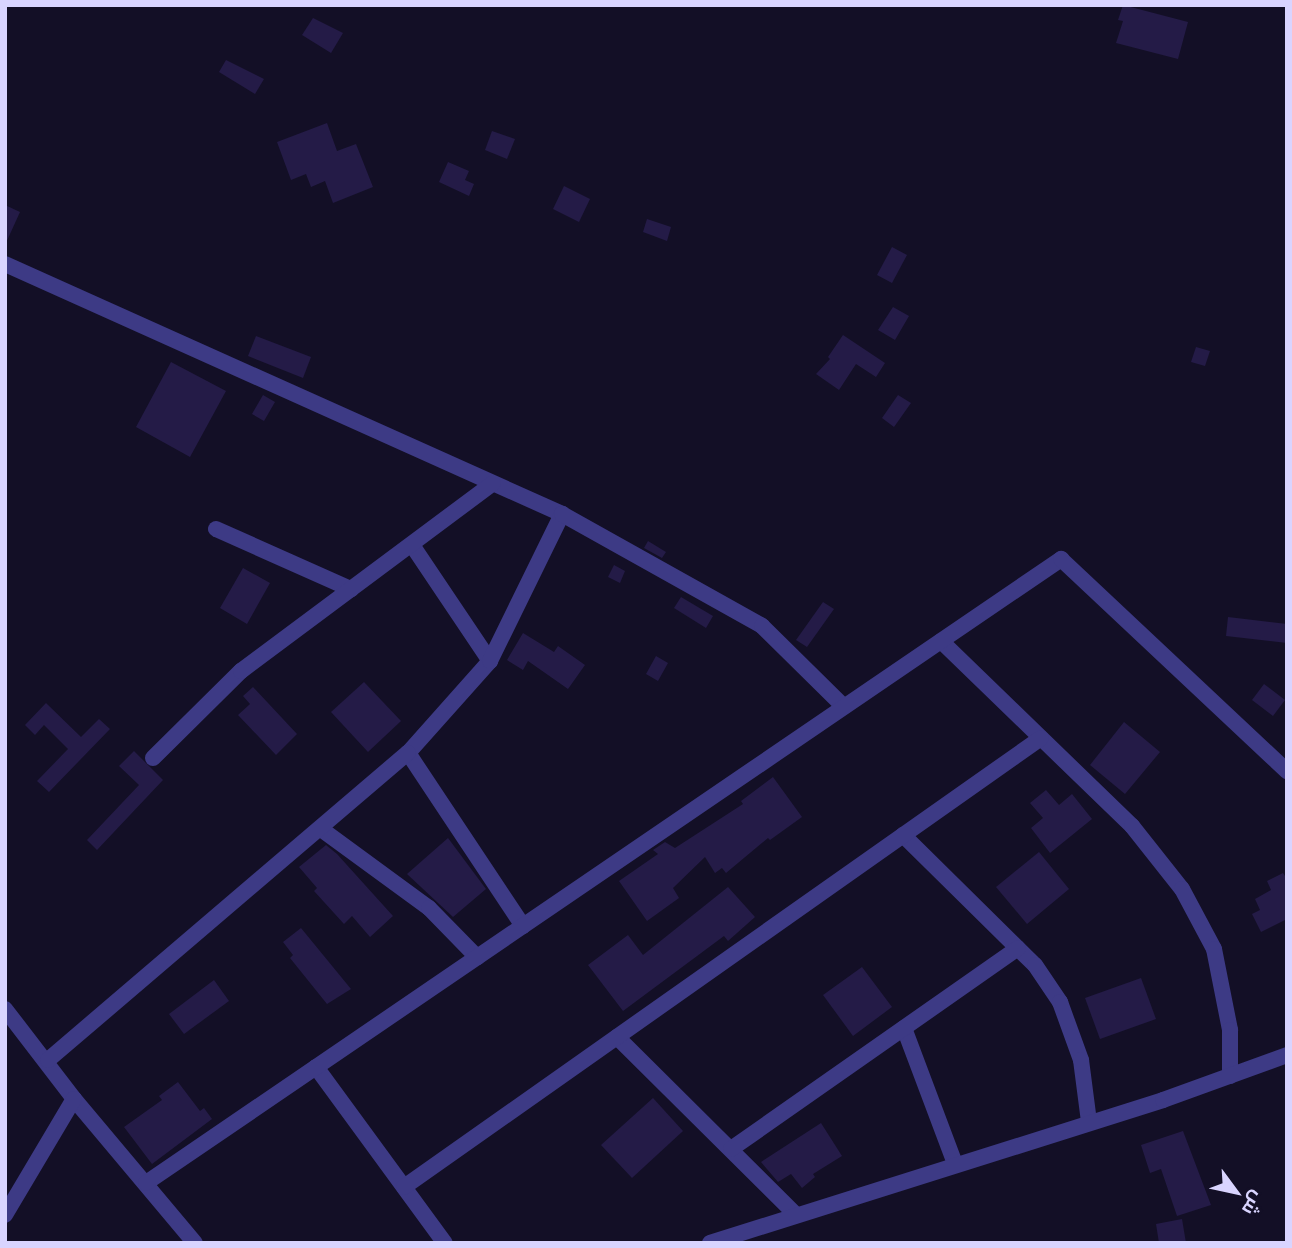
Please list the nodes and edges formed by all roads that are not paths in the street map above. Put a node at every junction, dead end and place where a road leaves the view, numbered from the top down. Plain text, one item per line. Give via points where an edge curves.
1 (5, 264) edge
2 (493, 484) junction
3 (562, 514) junction
4 (216, 529) dead end
5 (412, 545) junction
6 (351, 589) junction
7 (941, 641) junction
8 (490, 661) junction
9 (844, 707) junction
10 (1041, 738) junction
11 (408, 753) junction
12 (153, 758) dead end
13 (1287, 771) edge
14 (321, 829) junction
15 (903, 835) junction
16 (523, 926) junction
17 (1018, 948) junction
18 (477, 957) junction
19 (5, 1009) edge
20 (904, 1028) junction
21 (617, 1037) junction
22 (1287, 1055) edge
23 (48, 1060) junction
24 (316, 1067) junction
25 (1230, 1076) junction
26 (74, 1099) junction
27 (1089, 1122) junction
28 (731, 1149) junction
29 (955, 1164) junction
30 (146, 1183) junction
31 (404, 1186) junction
32 (5, 1215) edge
33 (796, 1215) junction
34 (195, 1243) edge
35 (445, 1243) edge
36 (710, 1243) edge

1 - 2 street
2 - 3 street
2 - 5 street
3 - 8 street
3 - 9 street via 762,626
4 - 6 street
5 - 6 street
5 - 8 street
6 - 12 street via 241,670
7 - 9 street
7 - 10 street
7 - 13 street via 1061,559
8 - 11 street
9 - 16 street
10 - 15 street
10 - 25 street via 1132,827 1182,889 1214,949 1230,1030
11 - 14 street
11 - 16 street
14 - 18 street via 429,908
14 - 23 street
15 - 17 street
15 - 21 street
16 - 18 street
17 - 20 street
17 - 27 street via 1060,1002 1081,1060
18 - 24 street
19 - 23 street
20 - 28 street
20 - 29 street
21 - 28 street
21 - 31 street
22 - 25 street
23 - 26 street
24 - 30 street
24 - 31 street
25 - 27 street
26 - 30 street
26 - 32 street
27 - 29 street
28 - 33 street
29 - 33 street
30 - 34 street
31 - 35 street
33 - 36 street

